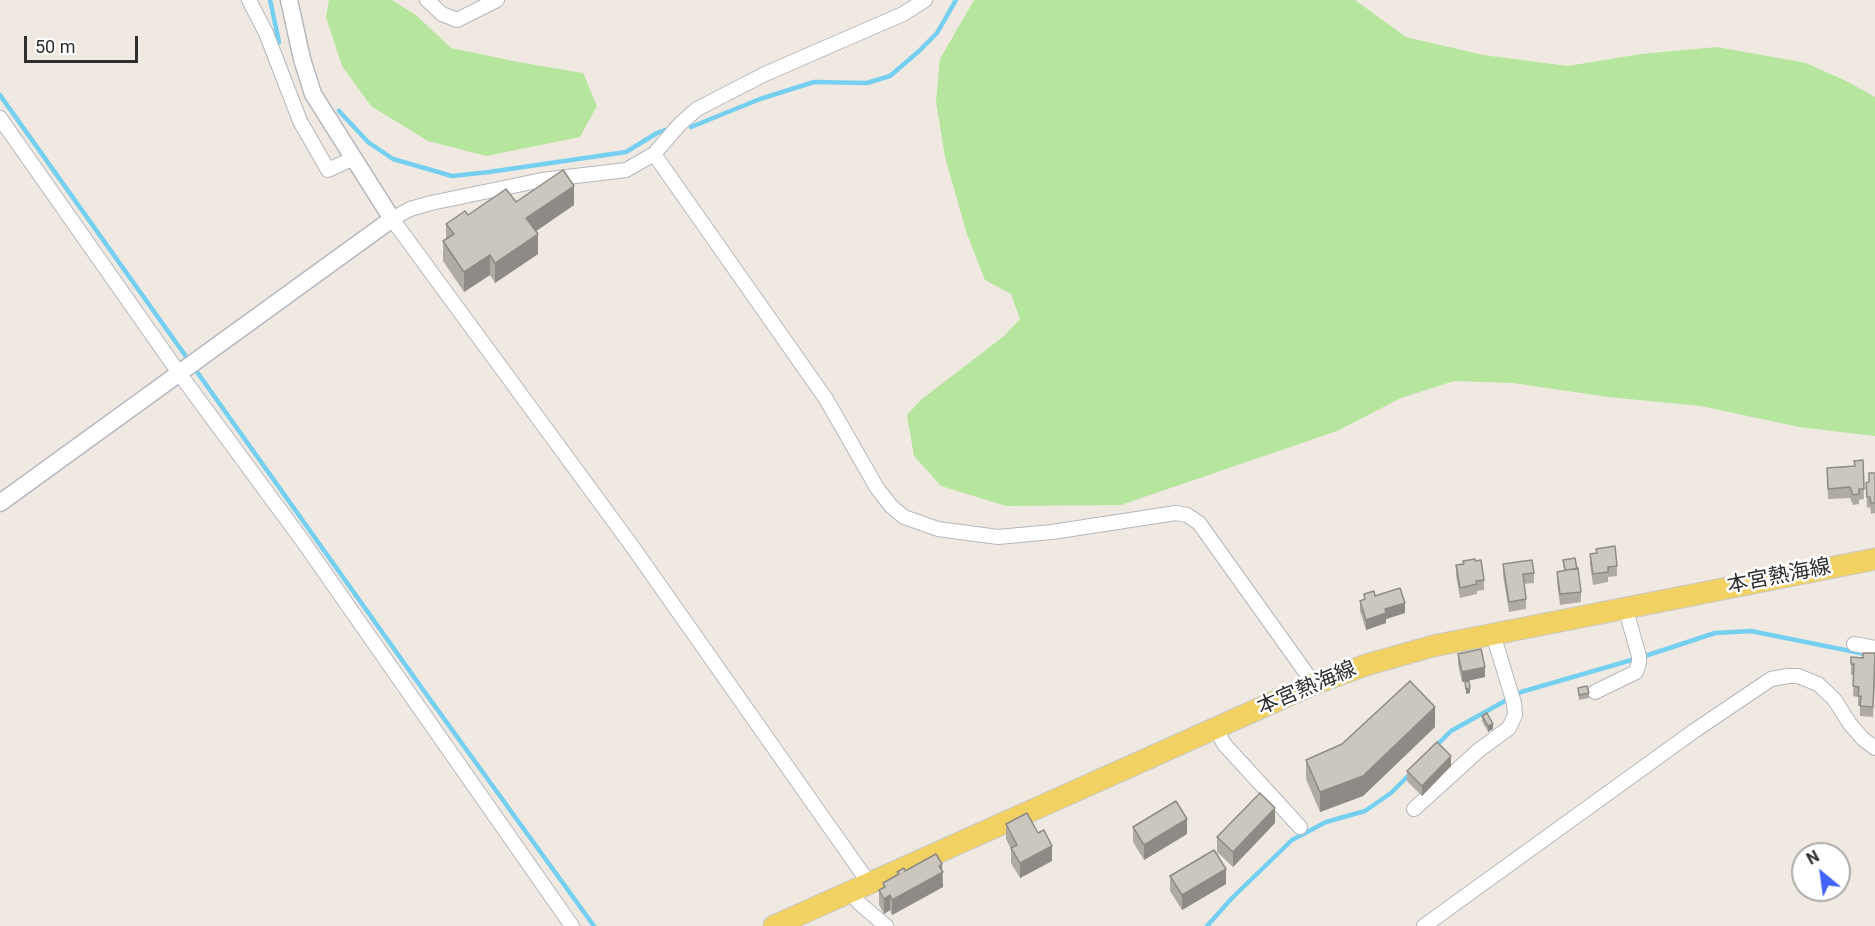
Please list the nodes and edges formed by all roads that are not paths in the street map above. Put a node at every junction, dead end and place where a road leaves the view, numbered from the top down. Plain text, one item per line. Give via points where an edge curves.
1 (249, 0) edge
2 (289, 0) edge
3 (428, 0) edge
4 (497, 0) edge
5 (925, 0) edge
6 (0, 118) edge
7 (654, 154) junction
8 (354, 158) junction
9 (392, 219) junction
10 (179, 373) junction
11 (0, 503) edge
12 (1875, 559) edge
13 (1625, 607) junction
14 (1493, 634) junction
15 (1854, 644) dead end
16 (1875, 648) edge
17 (1314, 684) junction
18 (1596, 692) dead end
19 (1216, 729) junction
20 (1875, 748) edge
21 (1414, 809) dead end
22 (1300, 826) dead end
23 (860, 888) junction
24 (572, 926) edge
25 (774, 926) edge
26 (886, 926) edge
27 (1424, 926) edge

1 - 8 street via 300,121 328,170
2 - 8 street via 313,94
3 - 4 street via 442,14 457,20
5 - 7 street via 903,14 765,74 697,109
6 - 10 street
7 - 9 street via 626,170 542,180 431,203
7 - 17 street via 826,399 877,488 904,517 938,529 998,537 1176,513 1187,515 1199,523
8 - 9 street
9 - 10 street
9 - 23 street via 632,546
10 - 11 street
10 - 24 street via 302,540
12 - 13 main road, 本宮熱海線
13 - 14 main road, 本宮熱海線
13 - 18 street via 1639,659 1635,672
14 - 17 main road, 本宮熱海線 via 1433,646
14 - 21 street via 1515,715 1509,728
15 - 16 street
17 - 19 main road, 本宮熱海線
19 - 22 street via 1224,744
19 - 23 main road, 本宮熱海線
20 - 27 street via 1818,684 1798,676 1771,679
23 - 25 main road, 本宮熱海線
23 - 26 street via 859,903

